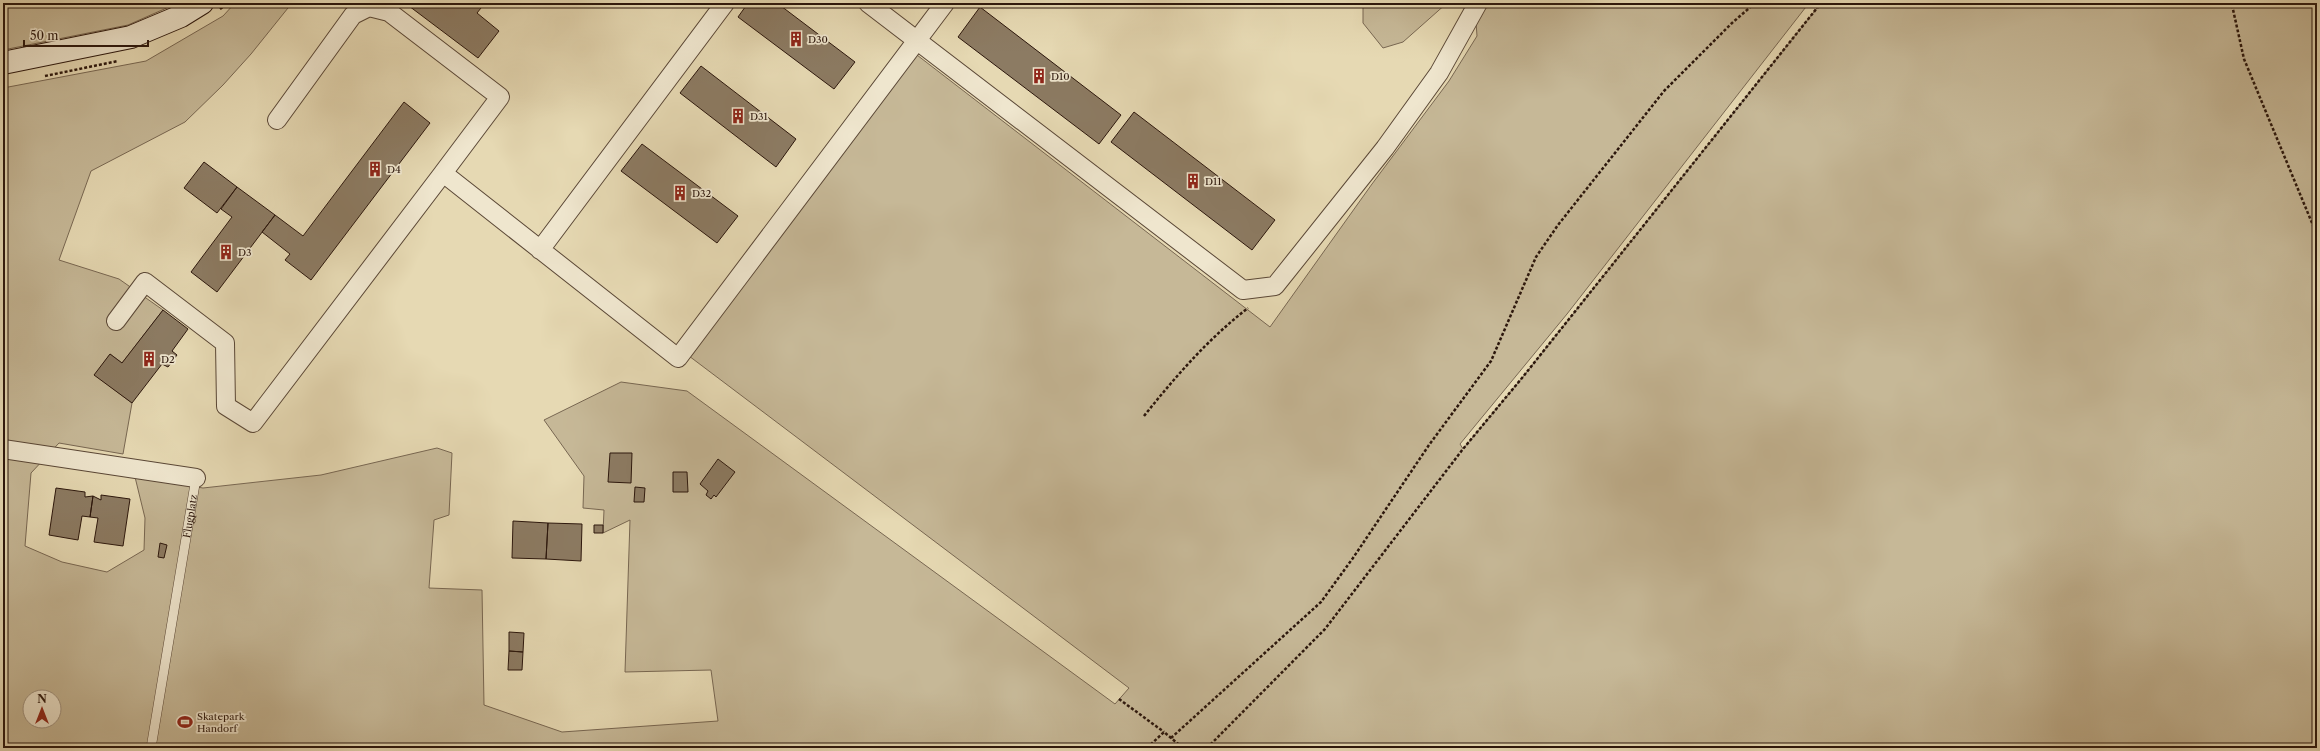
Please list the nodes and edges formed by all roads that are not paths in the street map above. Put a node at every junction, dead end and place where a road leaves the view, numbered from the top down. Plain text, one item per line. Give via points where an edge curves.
1 (202, 3) edge
2 (725, 3) edge
3 (868, 3) edge
4 (945, 3) edge
5 (1478, 3) edge
6 (917, 40) junction
7 (3, 64) edge
8 (277, 120) dead end
9 (443, 174) junction
10 (540, 250) junction
11 (116, 321) dead end
12 (3, 449) edge
13 (196, 478) joint
14 (151, 748) edge

1 - 7 street via 181,16 131,37
2 - 10 street
3 - 6 street
4 - 6 street
5 - 6 street via 1439,73 1385,148 1275,286 1243,290
6 - 10 street via 678,358
8 - 9 street via 353,15 369,7 388,12 500,97
9 - 10 street
9 - 11 street via 252,424 226,406 225,343 145,282
12 - 13 street, Flugplatz
13 - 14 lane, Flugplatz

